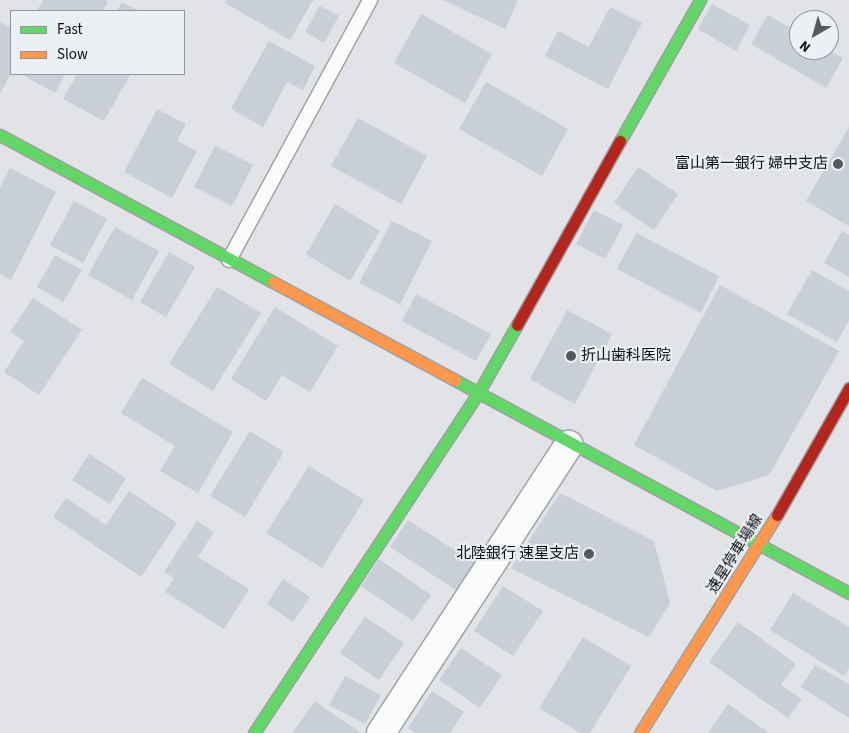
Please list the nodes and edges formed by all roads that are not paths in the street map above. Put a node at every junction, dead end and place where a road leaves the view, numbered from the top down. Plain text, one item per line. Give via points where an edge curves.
1 (370, 0) edge
2 (700, 0) edge
3 (0, 135) edge
4 (229, 260) junction
5 (849, 388) edge
6 (477, 395) junction
7 (570, 445) junction
8 (760, 545) junction
9 (849, 593) edge
10 (254, 733) edge
11 (381, 733) edge
12 (640, 733) edge

1 - 4 lane
2 - 6 street
3 - 4 street
4 - 6 street
5 - 8 street, 速星停車場線
6 - 7 street
6 - 10 street
7 - 8 street
7 - 11 street
8 - 9 street
8 - 12 street, 速星停車場線

